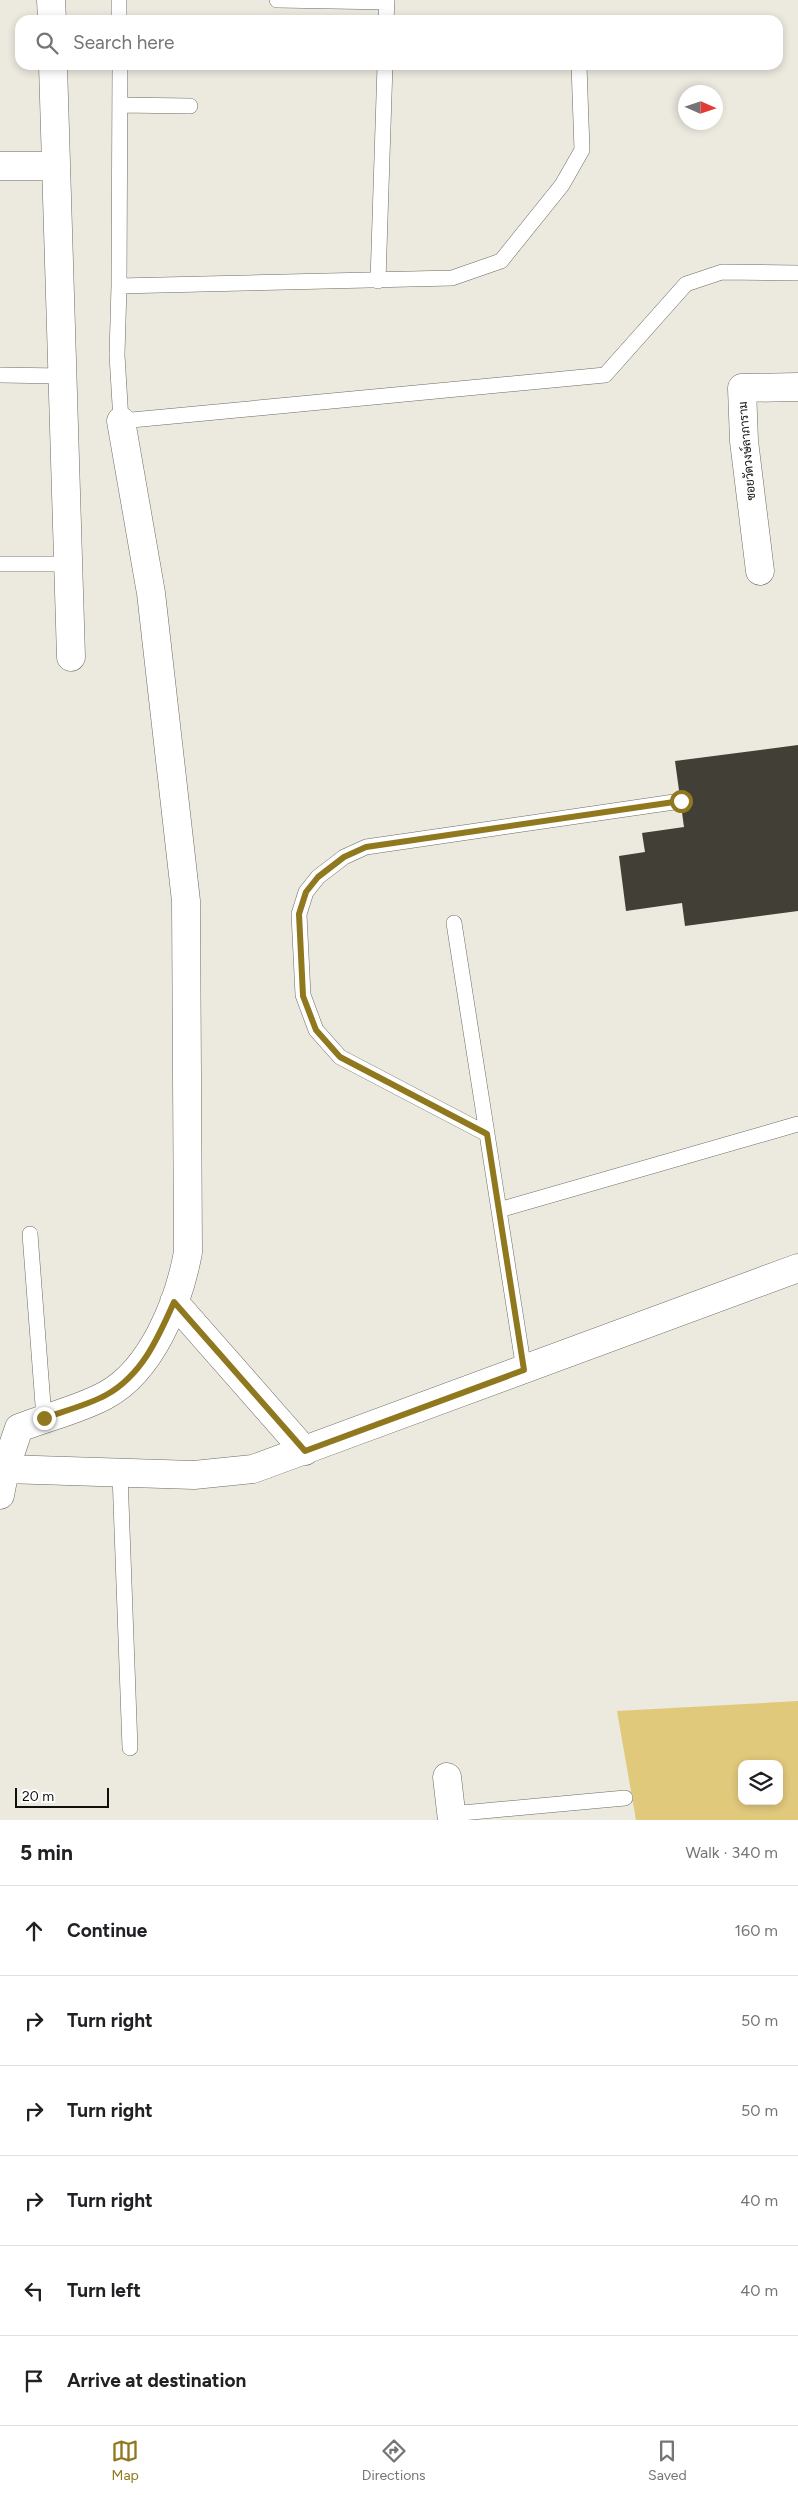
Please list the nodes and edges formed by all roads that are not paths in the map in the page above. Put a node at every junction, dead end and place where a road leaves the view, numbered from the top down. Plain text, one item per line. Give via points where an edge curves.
1 (51, 0) edge
2 (119, 0) edge
3 (277, 0) edge
4 (387, 1) edge
5 (52, 15) edge
6 (120, 15) edge
7 (386, 15) edge
8 (53, 70) edge
9 (120, 70) edge
10 (385, 70) edge
11 (579, 70) edge
12 (120, 105) junction
13 (190, 106) dead end
14 (0, 166) edge
15 (55, 166) junction
16 (798, 273) edge
17 (378, 281) junction
18 (119, 286) junction
19 (0, 375) edge
20 (61, 376) junction
21 (798, 387) edge
22 (121, 421) junction
23 (0, 564) edge
24 (68, 564) junction
25 (760, 571) dead end
26 (71, 657) dead end
27 (681, 801) dead end
28 (454, 923) dead end
29 (798, 1124) edge
30 (487, 1134) junction
31 (499, 1210) junction
32 (30, 1234) dead end
33 (798, 1268) edge
34 (174, 1302) junction
35 (524, 1370) junction
36 (21, 1425) edge
37 (305, 1451) junction
38 (5, 1469) junction
39 (120, 1474) junction
40 (0, 1495) edge
41 (130, 1748) dead end
42 (447, 1777) dead end
43 (625, 1798) dead end
44 (452, 1817) edge

1 - 5 street
2 - 6 lane
3 - 4 lane
4 - 7 lane
8 - 15 street
9 - 12 lane
10 - 17 lane
11 - 17 lane via 582,150 562,185 501,261 452,278
12 - 13 lane
12 - 18 lane
14 - 15 street
15 - 20 street
16 - 22 lane via 722,272 686,284 605,375
17 - 18 lane
18 - 22 lane via 117,355
19 - 20 lane
20 - 24 street
21 - 25 street, ซอยวัดวงษ์ลาภาราม via 742,388 744,441
22 - 34 street via 151,593 186,901 188,1252
23 - 24 lane
24 - 26 street
27 - 30 lane via 366,847 332,864 306,892 299,914 303,996 316,1030 340,1057
28 - 30 lane
29 - 31 lane
30 - 31 lane
31 - 35 lane
32 - 36 lane
33 - 35 street
34 - 36 street via 160,1334 136,1372 106,1395
34 - 37 street
35 - 37 street
36 - 38 street
37 - 39 street via 253,1469 194,1475
38 - 39 street
38 - 40 street
39 - 41 lane
42 - 44 street
43 - 44 lane

